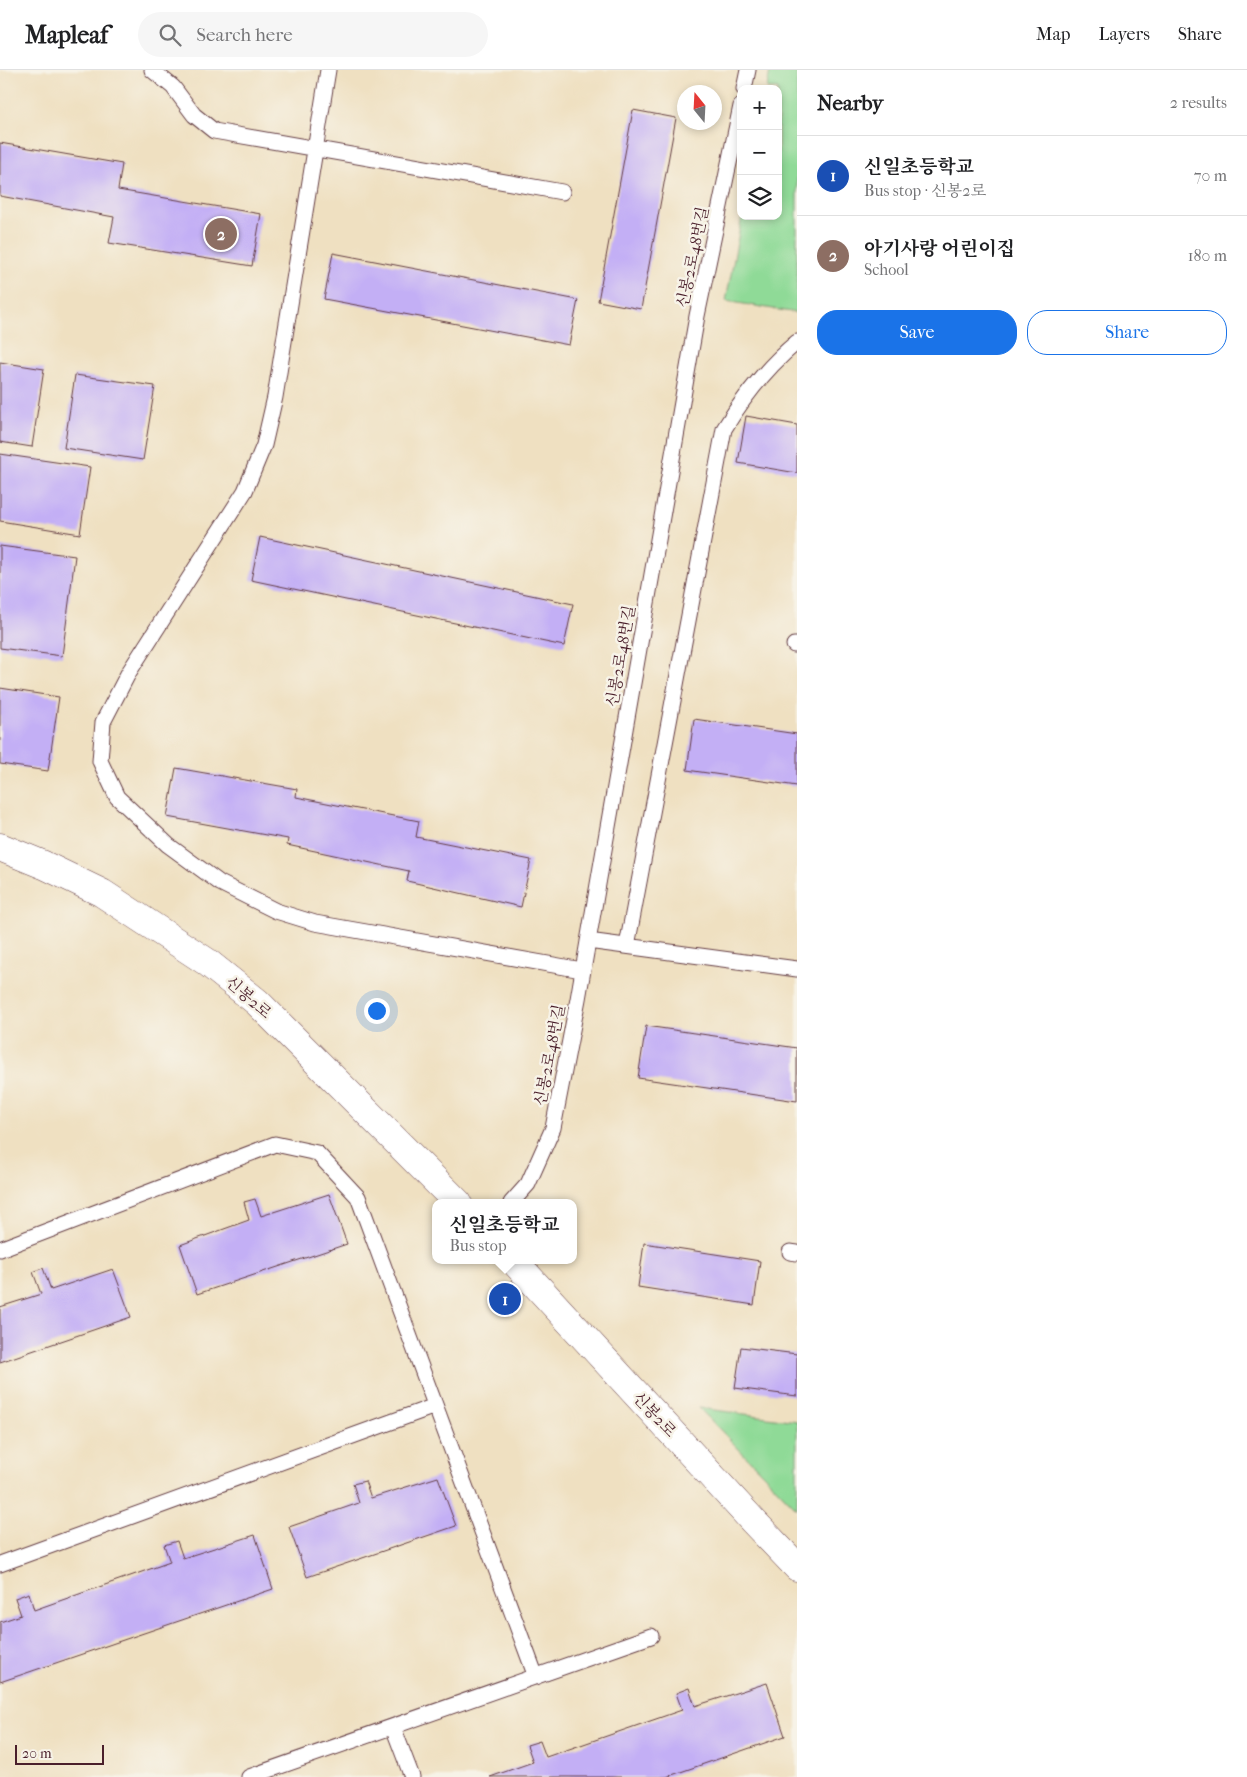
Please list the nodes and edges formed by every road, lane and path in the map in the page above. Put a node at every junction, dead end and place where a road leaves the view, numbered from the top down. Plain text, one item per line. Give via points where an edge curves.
1 (152, 70) edge
2 (328, 70) edge
3 (748, 70) edge
4 (745, 85) edge
5 (737, 125) edge
6 (315, 149) junction
7 (562, 192) dead end
8 (797, 342) edge
9 (0, 847) edge
10 (588, 941) junction
11 (627, 946) junction
12 (797, 969) edge
13 (582, 970) junction
14 (454, 1199) edge
15 (515, 1199) edge
16 (0, 1249) edge
17 (517, 1264) edge
18 (435, 1406) junction
19 (0, 1564) edge
20 (797, 1567) edge
21 (651, 1636) dead end
22 (536, 1676) junction
23 (393, 1727) junction
24 (249, 1777) edge
25 (412, 1777) edge

1 - 6 lane via 174,87 194,115 214,131
2 - 6 lane
3 - 4 lane
5 - 10 lane, 신봉2로48번길 via 697,316
6 - 7 lane
6 - 13 lane via 275,397 264,445 245,490 129,672 104,722 100,761 117,797 168,845 220,883 276,911 315,923
8 - 11 lane via 743,399 724,429
9 - 14 street, 신봉2로 via 102,893 207,962 257,1002
10 - 11 lane
10 - 13 lane, 신봉2로48번길
11 - 12 lane
13 - 15 lane, 신봉2로48번길 via 553,1128 528,1184
16 - 18 lane via 274,1144 317,1153 358,1197
17 - 20 street, 신봉2로
18 - 19 lane
18 - 22 lane
21 - 22 lane
22 - 23 lane
23 - 24 lane
23 - 25 lane

